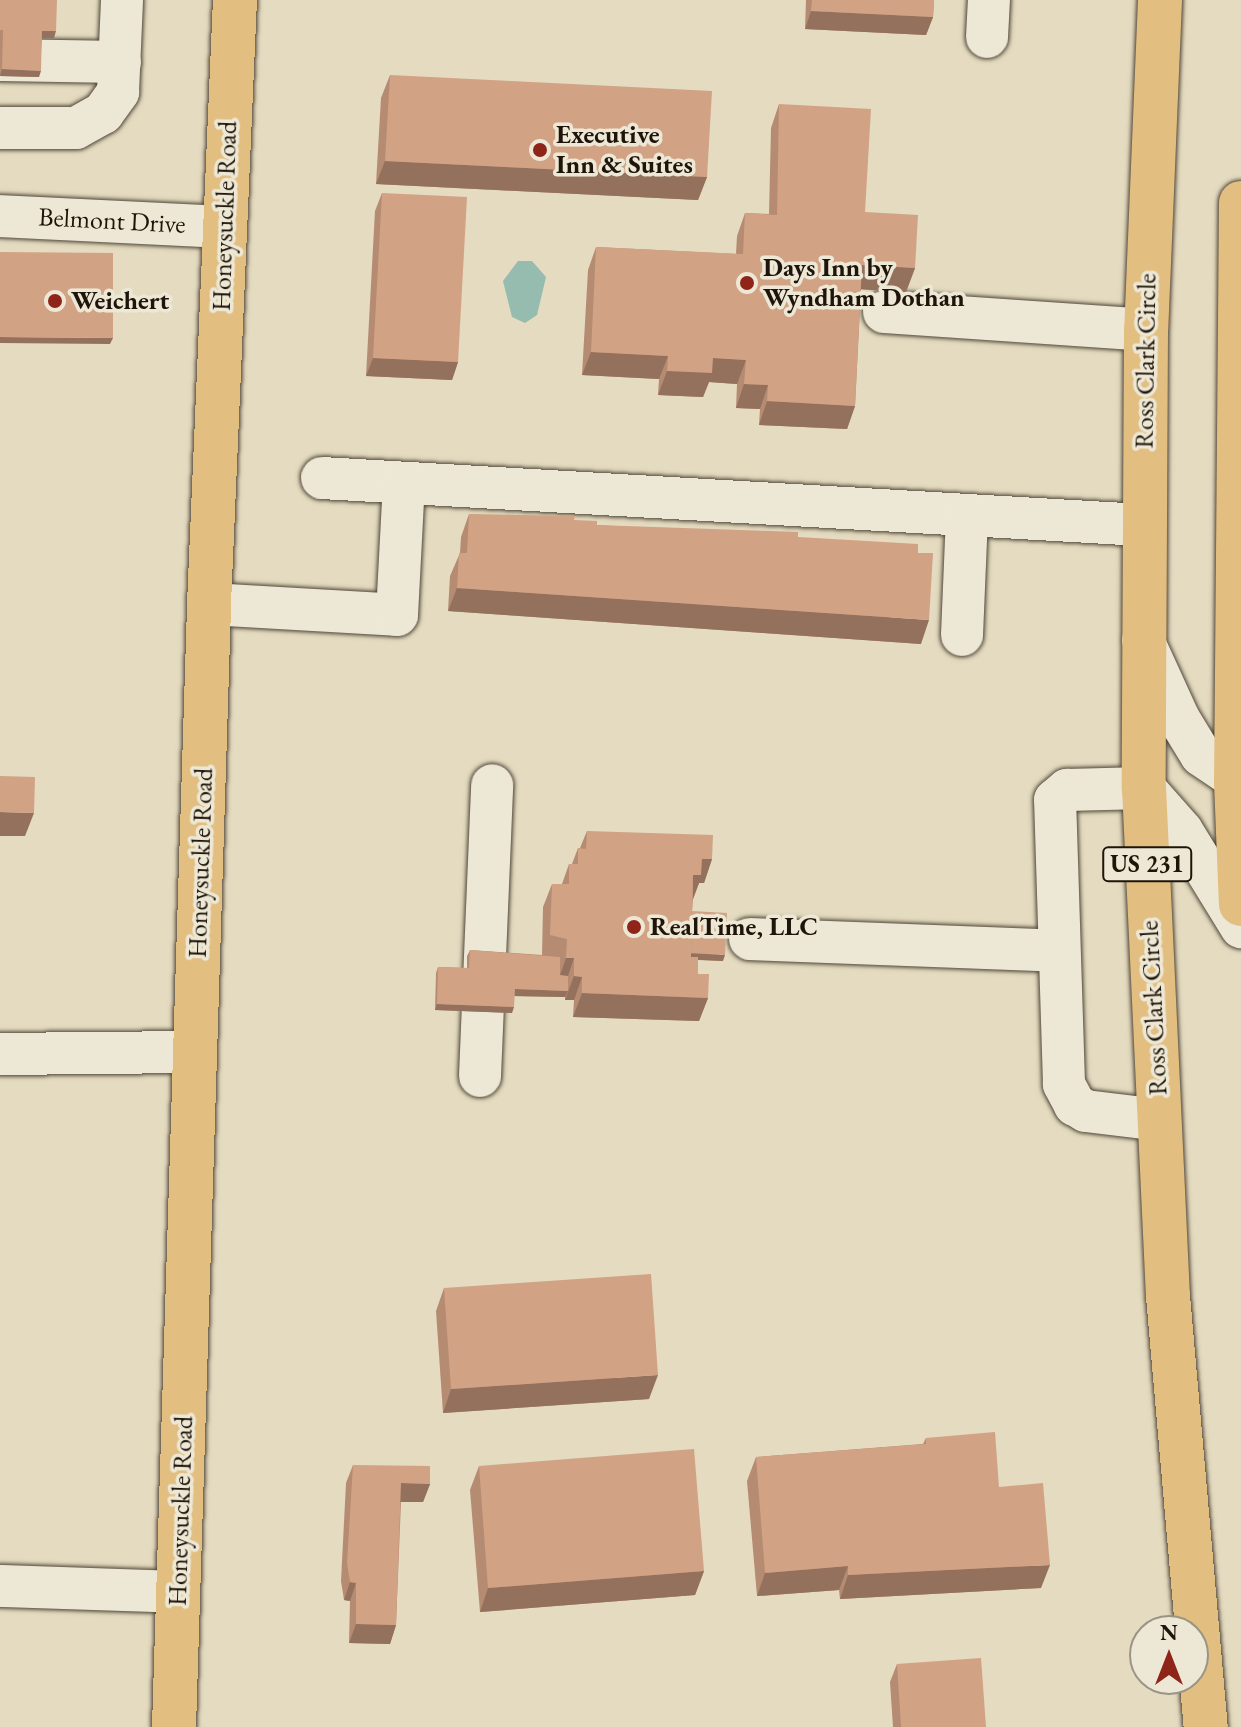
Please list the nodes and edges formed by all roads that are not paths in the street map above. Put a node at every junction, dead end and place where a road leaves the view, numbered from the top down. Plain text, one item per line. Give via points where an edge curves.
1 (122, 0) edge
2 (235, 0) edge
3 (1160, 0) edge
4 (0, 60) edge
5 (120, 62) junction
6 (0, 128) edge
7 (1241, 203) edge
8 (0, 216) edge
9 (224, 227) junction
10 (884, 312) dead end
11 (1146, 330) junction
12 (1239, 476) edge
13 (322, 478) dead end
14 (404, 483) junction
15 (967, 515) junction
16 (1143, 525) junction
17 (209, 604) junction
18 (962, 635) dead end
19 (1143, 639) junction
20 (1238, 782) edge
21 (492, 785) dead end
22 (1144, 788) junction
23 (1241, 904) edge
24 (1241, 927) edge
25 (750, 939) dead end
26 (1057, 951) junction
27 (194, 1052) junction
28 (0, 1054) edge
29 (480, 1076) dead end
30 (1160, 1120) junction
31 (0, 1586) edge
32 (179, 1592) junction
33 (174, 1727) edge
34 (1206, 1727) edge

1 - 5 street
2 - 9 main road, Honeysuckle Road
3 - 11 main road, Ross Clark Circle / US 231
4 - 5 street
5 - 6 street via 118,92 103,113 76,128
7 - 12 main road
8 - 9 street, Belmont Drive
9 - 17 main road, Honeysuckle Road
10 - 11 street
11 - 16 main road, Ross Clark Circle / US 231
12 - 20 main road
13 - 14 street
14 - 15 street
14 - 17 street via 397,615
15 - 16 street
15 - 18 street
16 - 19 main road, Ross Clark Circle / US 231
17 - 27 main road, Honeysuckle Road
19 - 20 street via 1201,755
19 - 22 main road, Ross Clark Circle / US 231
20 - 23 main road
21 - 29 street
22 - 24 street via 1182,831
22 - 26 street via 1067,790 1055,800
22 - 30 main road, Ross Clark Circle / US 231
25 - 26 street
26 - 30 street via 1060,1066 1075,1105 1109,1116
27 - 28 street
27 - 32 main road, Honeysuckle Road
30 - 34 main road, Ross Clark Circle / US 231 via 1168,1296
31 - 32 street
32 - 33 main road, Honeysuckle Road

